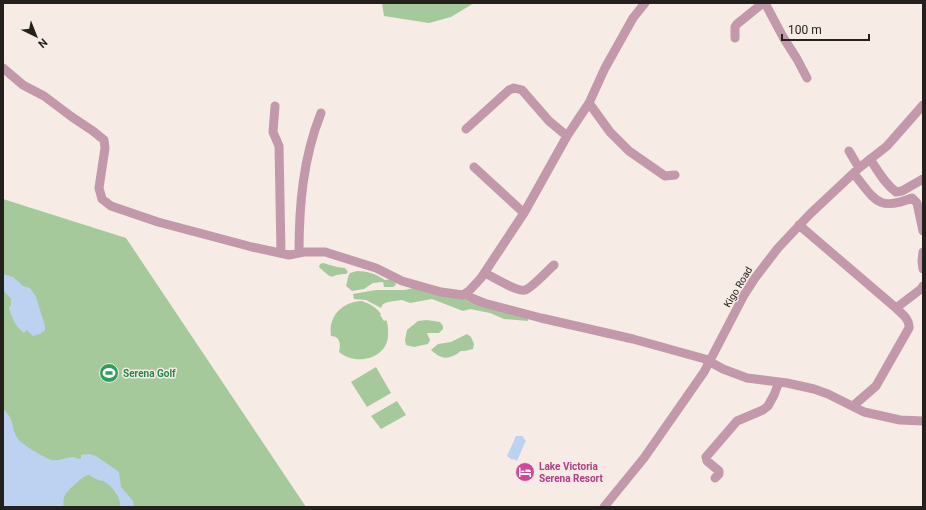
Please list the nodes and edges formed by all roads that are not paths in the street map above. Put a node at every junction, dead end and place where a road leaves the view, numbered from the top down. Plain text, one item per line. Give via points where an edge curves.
1 (645, 3) edge
2 (764, 3) edge
3 (735, 38) dead end
4 (3, 68) edge
5 (807, 78) dead end
6 (589, 103) junction
7 (923, 105) edge
8 (274, 106) dead end
9 (321, 113) dead end
10 (466, 130) dead end
11 (567, 136) junction
12 (849, 151) dead end
13 (870, 159) junction
14 (474, 167) dead end
15 (856, 171) junction
16 (675, 175) dead end
17 (923, 179) edge
18 (524, 213) junction
19 (799, 225) junction
20 (923, 231) edge
21 (923, 252) edge
22 (281, 253) junction
23 (299, 253) junction
24 (554, 265) dead end
25 (923, 268) edge
26 (485, 273) junction
27 (923, 286) edge
28 (466, 294) junction
29 (896, 308) junction
30 (710, 362) junction
31 (779, 382) junction
32 (853, 406) junction
33 (923, 421) edge
34 (715, 478) dead end
35 (604, 507) edge

1 - 6 street via 633,18
2 - 3 street via 737,24
2 - 5 street
4 - 22 street via 23,85 44,96 104,140 99,188 102,199 111,206 158,222
6 - 11 street
6 - 16 street via 610,132 629,151 665,176
7 - 13 street, Kigo Road via 887,146
8 - 22 street via 273,132 279,146
9 - 23 street via 314,131 302,183
10 - 11 street via 509,90 518,88
11 - 18 street
12 - 15 street
13 - 15 street, Kigo Road
13 - 17 street via 891,189 896,192
14 - 18 street
15 - 19 street, Kigo Road
15 - 20 street via 880,202 892,205 912,198 915,200
18 - 26 street
19 - 29 street
19 - 30 street, Kigo Road via 755,278
21 - 25 street
22 - 23 street
23 - 28 street via 325,252 376,268 402,281 456,295
24 - 26 street via 525,290 518,290
26 - 28 street
27 - 29 street
28 - 30 street via 484,303 633,339
29 - 32 street via 908,320 909,328 876,386
30 - 31 street via 747,378
30 - 35 street, Kigo Road via 644,458
31 - 32 street via 814,389
31 - 34 street via 768,406 737,421 706,457 718,471 719,474
32 - 33 street via 864,412 893,419

